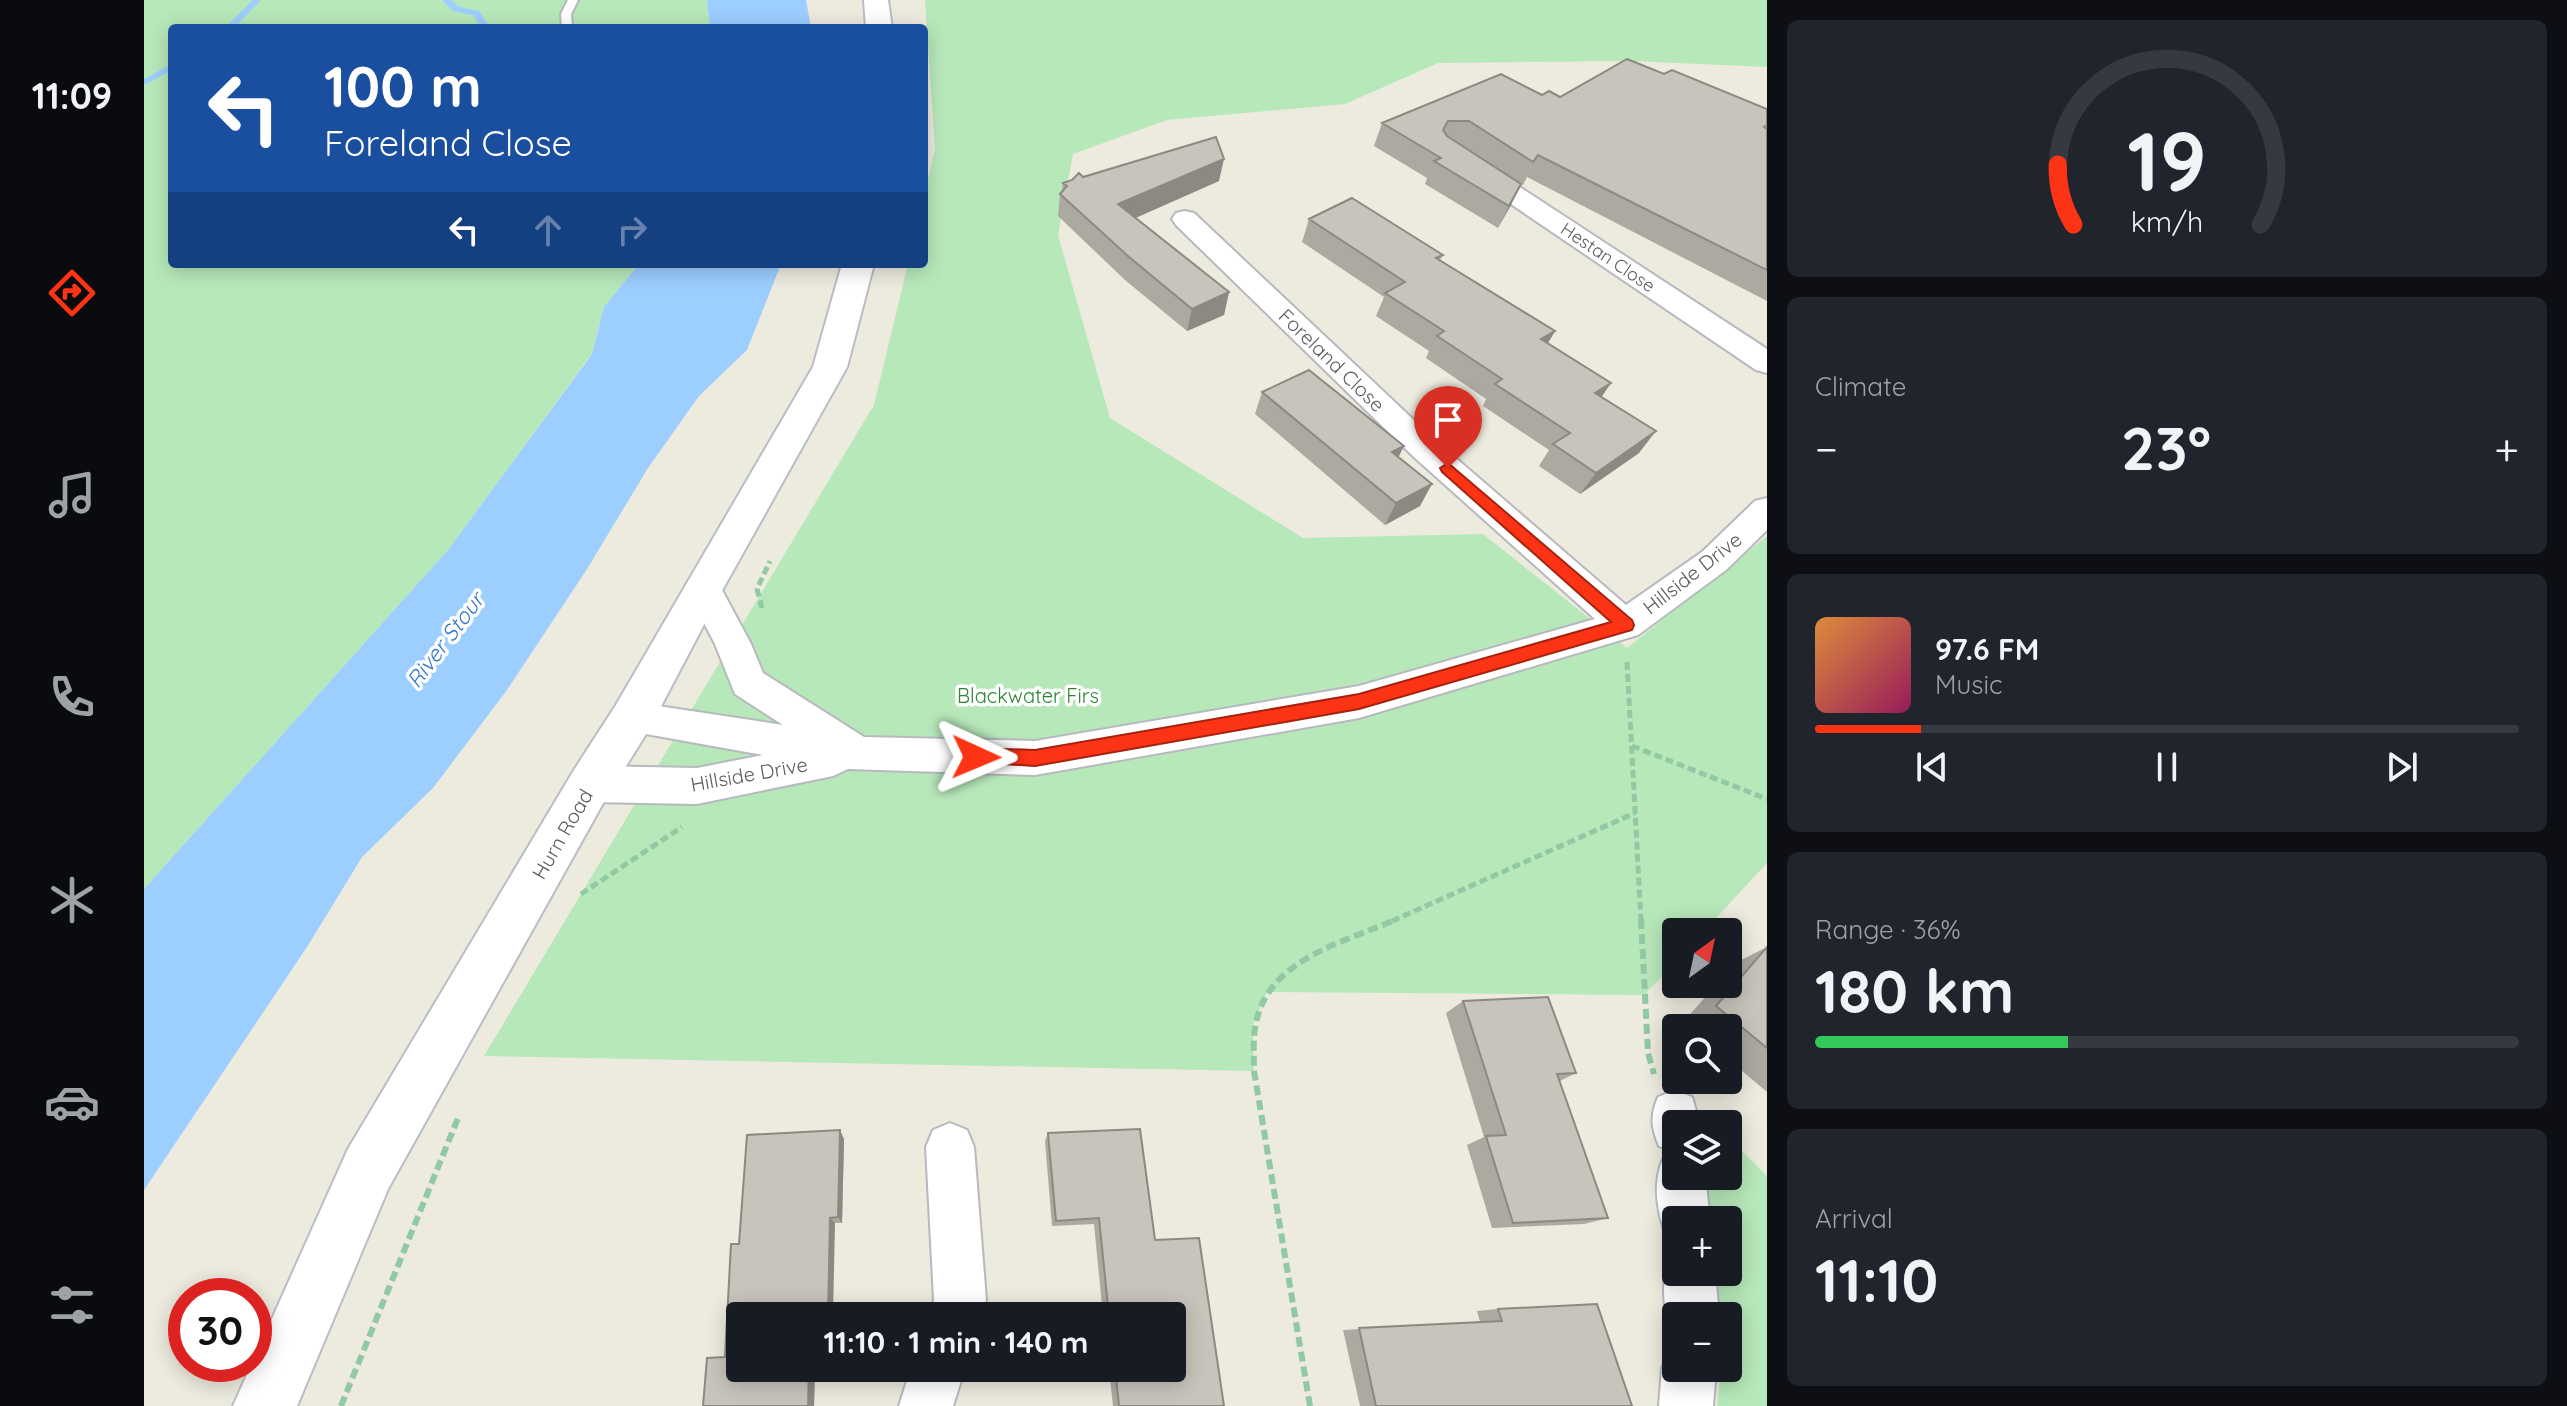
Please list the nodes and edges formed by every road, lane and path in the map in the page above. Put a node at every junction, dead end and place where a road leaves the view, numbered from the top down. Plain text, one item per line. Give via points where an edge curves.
1 (573, 0) edge
2 (876, 0) edge
3 (567, 24) edge
4 (879, 24) edge
5 (1449, 151) edge
6 (1185, 219) dead end
7 (857, 268) edge
8 (1767, 363) edge
9 (1767, 510) edge
10 (703, 587) junction
11 (1625, 625) junction
12 (632, 718) junction
13 (1632, 746) junction
14 (860, 754) junction
15 (590, 784) junction
16 (697, 786) junction
17 (1767, 799) edge
18 (1635, 813) junction
19 (577, 896) dead end
20 (1670, 1110) edge
21 (460, 1113) dead end
22 (950, 1147) dead end
23 (959, 1302) edge
24 (934, 1382) edge
25 (1688, 1382) edge
26 (265, 1406) edge
27 (341, 1406) edge
28 (926, 1406) edge
29 (1310, 1406) edge
30 (1686, 1406) edge

1 - 3 lane
2 - 4 main road
5 - 8 street, Hestan Close
6 - 11 street, Foreland Close via 1425,449
7 - 10 main road, Hurn Road via 830,367
9 - 11 street, Hillside Drive via 1714,561
10 - 12 main road, Hurn Road
10 - 14 street, Hillside Drive via 748,683
11 - 13 path
11 - 14 street, Hillside Drive via 1359,702 1035,758
12 - 14 street, Hillside Drive
12 - 15 main road, Hurn Road
13 - 17 path
13 - 18 path
14 - 16 street, Hillside Drive
15 - 16 street, Hillside Drive
15 - 26 main road, Hurn Road via 368,1169
16 - 19 path via 680,831
18 - 20 path via 1648,1053
18 - 29 path via 1293,965 1267,992 1253,1024 1254,1071
21 - 27 path
22 - 23 street
24 - 28 street
25 - 30 street

